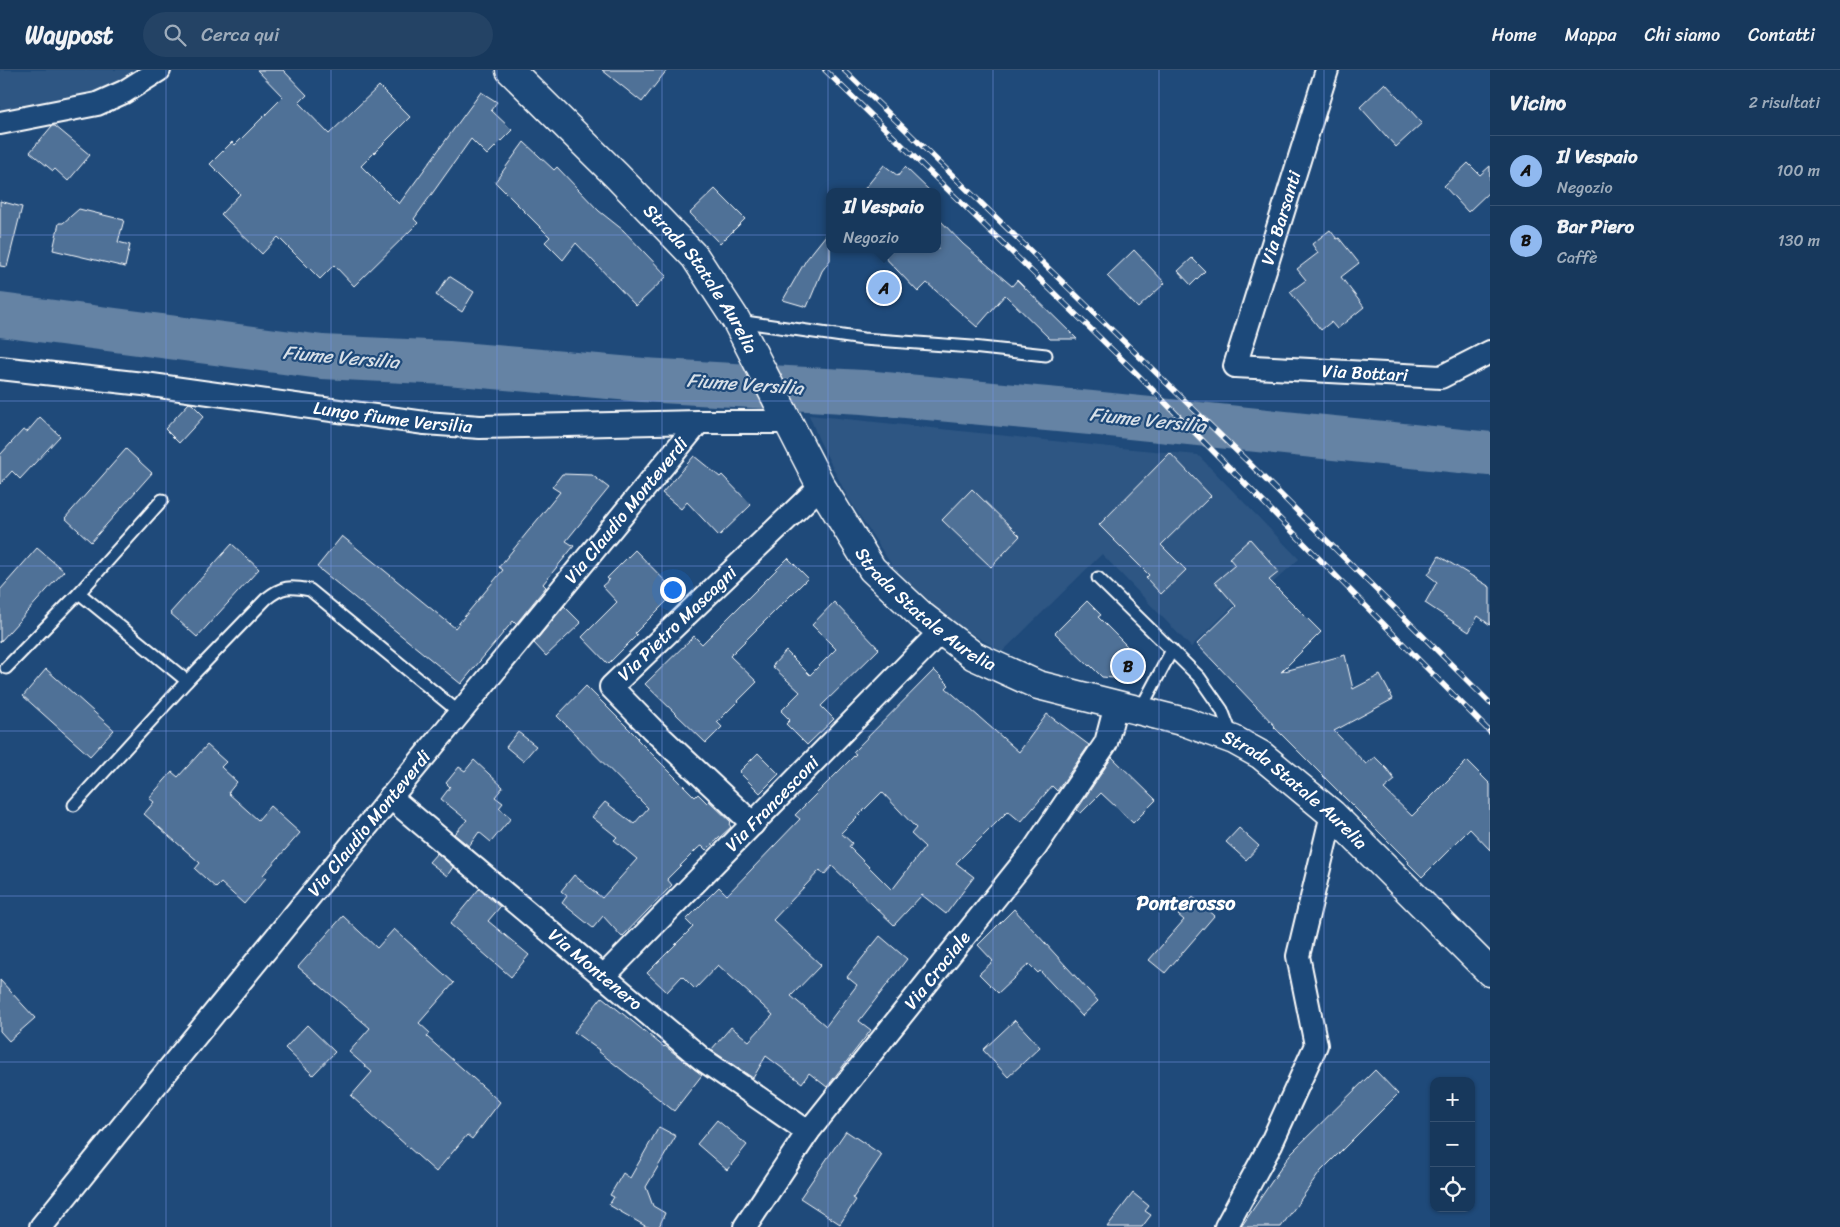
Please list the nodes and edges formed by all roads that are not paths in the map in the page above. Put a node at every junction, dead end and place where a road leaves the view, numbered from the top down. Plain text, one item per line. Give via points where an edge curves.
1 (159, 70) edge
2 (1327, 70) edge
3 (516, 72) edge
4 (0, 123) edge
5 (736, 320) junction
6 (1490, 352) edge
7 (1046, 354) dead end
8 (1235, 366) joint
9 (0, 368) edge
10 (784, 416) junction
11 (699, 422) junction
12 (821, 486) junction
13 (162, 500) dead end
14 (1098, 578) dead end
15 (79, 592) junction
16 (941, 631) junction
17 (1172, 650) junction
18 (6, 668) dead end
19 (187, 681) junction
20 (1128, 708) junction
21 (460, 713) junction
22 (1234, 740) junction
23 (390, 797) junction
24 (74, 805) dead end
25 (1332, 814) junction
26 (753, 824) junction
27 (1490, 972) edge
28 (603, 977) junction
29 (808, 1132) junction
30 (41, 1227) edge
31 (746, 1227) edge
32 (1226, 1227) edge

1 - 4 street via 97,104
2 - 8 street, Via Barsanti
3 - 5 main road, Strada Statale Aurelia via 695,257
5 - 7 lane via 863,339
5 - 10 main road, Strada Statale Aurelia
6 - 8 street, Via Bottari via 1441,376
9 - 11 street, Lungo fiume Versilia via 424,423 480,427
10 - 11 street, Lungo fiume Versilia
10 - 12 main road, Strada Statale Aurelia
11 - 21 street, Via Claudio Monteverdi
12 - 16 main road, Strada Statale Aurelia via 872,569
12 - 26 street, Via Pietro Mascagni via 611,687
13 - 15 lane
14 - 17 lane
15 - 18 lane
15 - 19 lane
16 - 20 main road, Strada Statale Aurelia via 974,656 1038,686
16 - 26 street, Via Francesconi
17 - 20 lane
17 - 22 lane via 1199,676 1222,710
19 - 21 lane via 266,599 278,589 294,587 310,590
19 - 24 lane
20 - 22 main road, Strada Statale Aurelia via 1185,722
20 - 29 street, Via Crociale via 1034,848
21 - 23 street, Via Claudio Monteverdi
22 - 25 main road, Strada Statale Aurelia via 1261,755
23 - 28 street, Via Montenero
23 - 30 street, Via Claudio Monteverdi
25 - 27 main road, Strada Statale Aurelia
25 - 32 street via 1298,956 1316,1045 1271,1144
26 - 28 street, Via Francesconi
28 - 29 street, Via Montenero via 702,1059
29 - 31 street, Via Crociale

